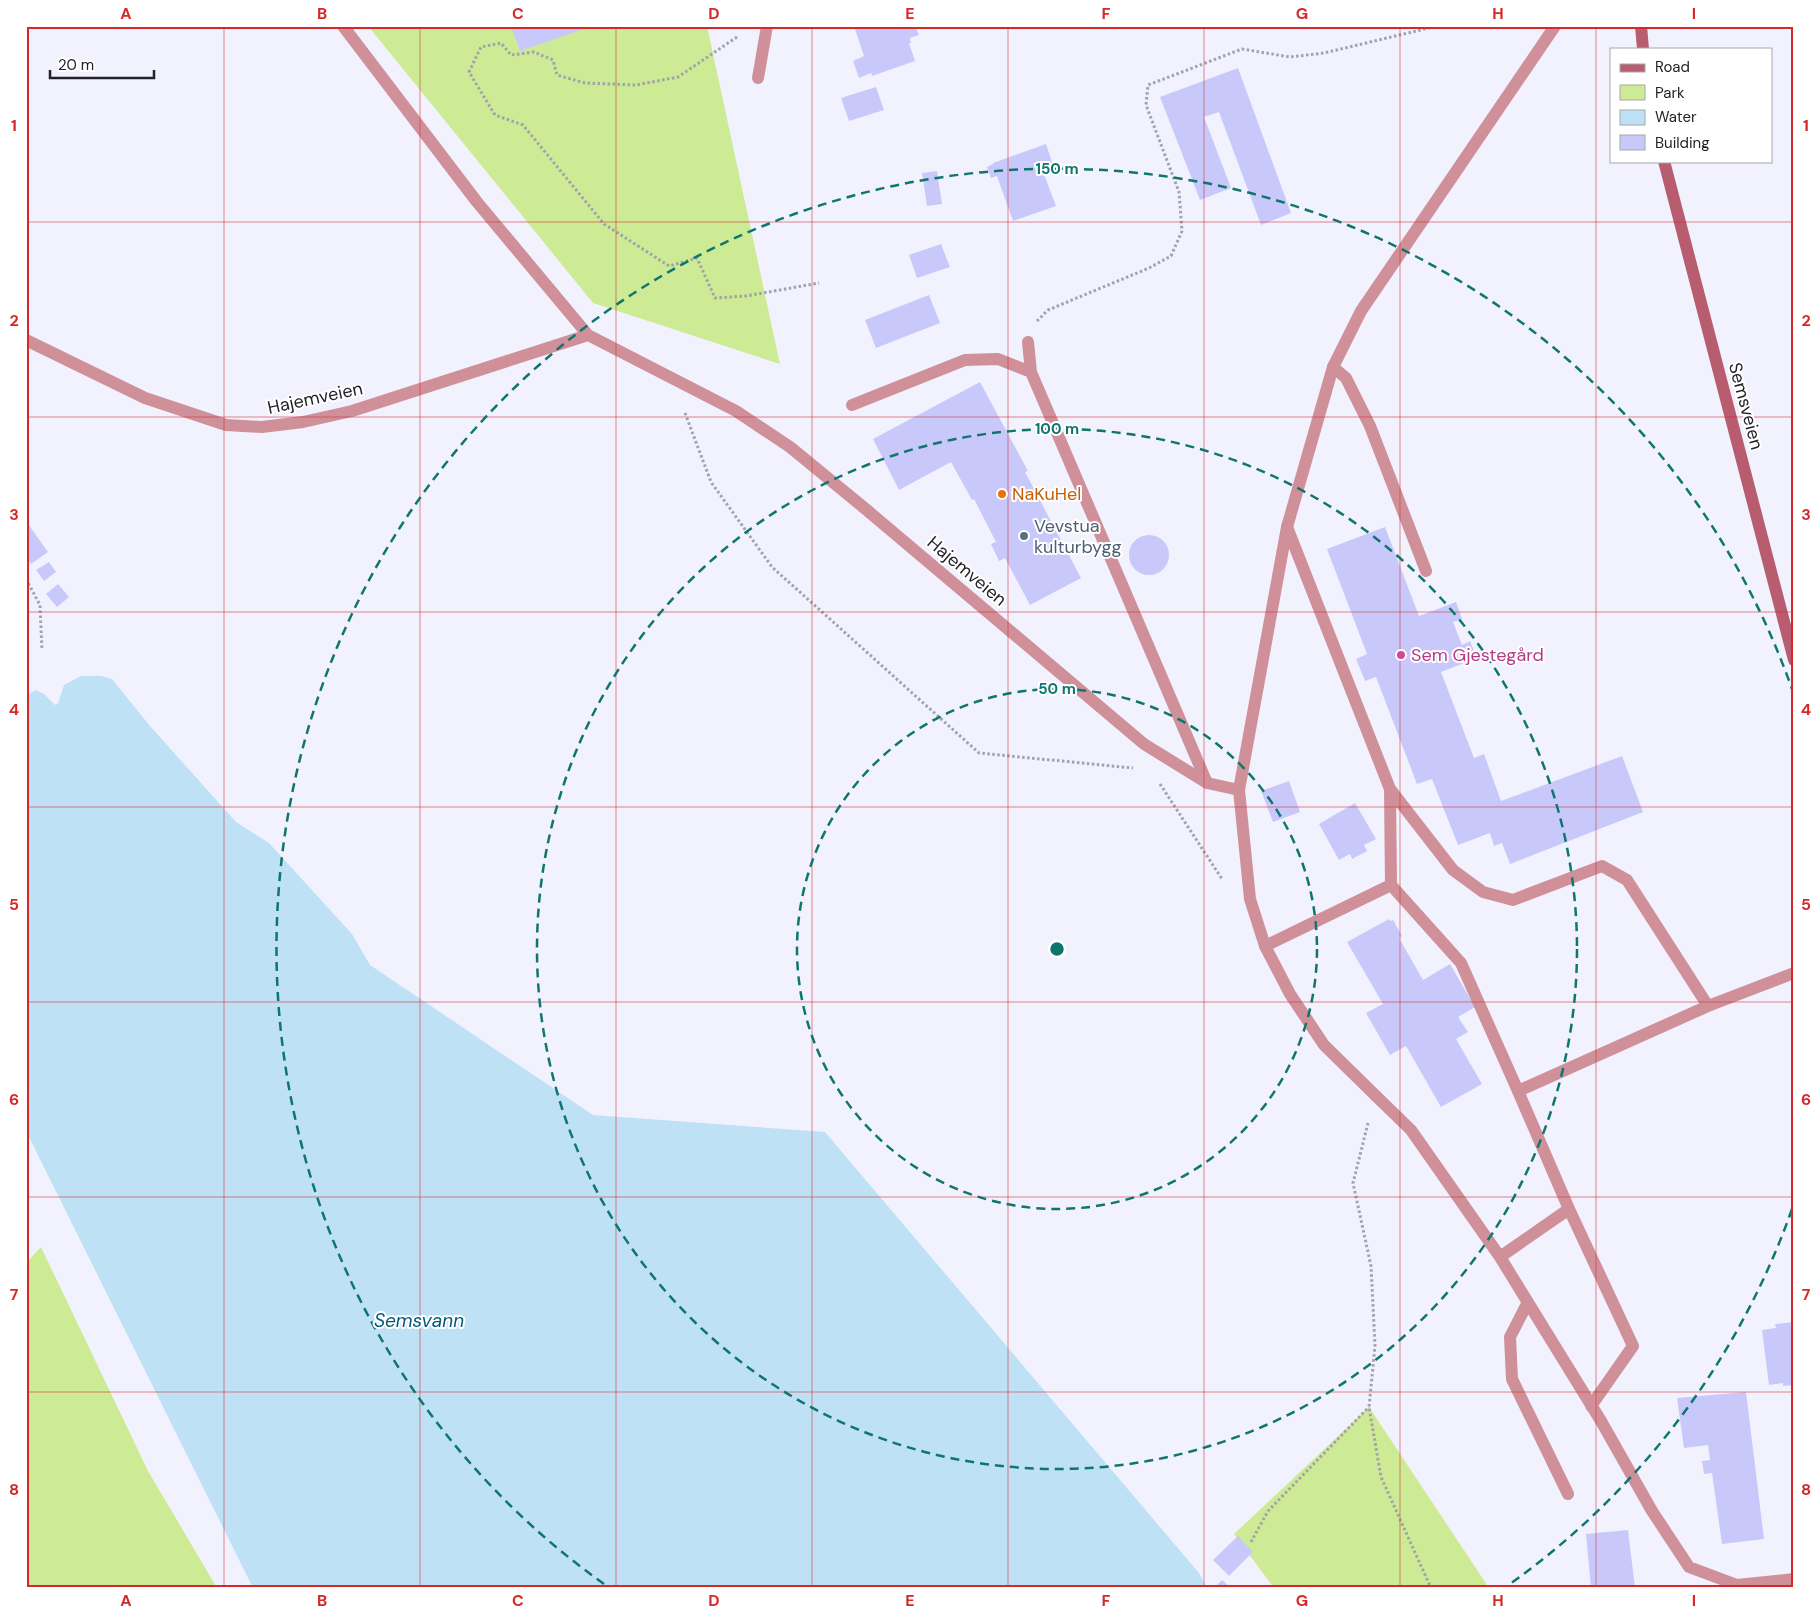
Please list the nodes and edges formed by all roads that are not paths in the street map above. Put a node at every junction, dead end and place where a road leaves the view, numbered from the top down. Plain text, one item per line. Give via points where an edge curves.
1 (343, 26) edge
2 (767, 26) edge
3 (1556, 26) edge
4 (1641, 26) edge
5 (1643, 48) edge
6 (758, 78) dead end
7 (1664, 162) edge
8 (588, 335) junction
9 (26, 340) edge
10 (1028, 342) road end
11 (1334, 367) junction
12 (1031, 372) junction
13 (852, 405) dead end
14 (1287, 526) junction
15 (1426, 571) dead end
16 (1794, 660) edge
17 (1207, 783) junction
18 (1390, 789) junction
19 (1239, 790) junction
20 (1391, 885) junction
21 (1265, 946) junction
22 (1794, 973) edge
23 (1708, 1006) junction
24 (1518, 1091) junction
25 (1569, 1210) junction
26 (1500, 1257) junction
27 (1528, 1302) junction
28 (1591, 1406) junction
29 (1568, 1494) dead end
30 (1794, 1579) edge

1 - 8 street via 477,202
2 - 6 street
3 - 11 street via 1361,311
4 - 5 main road
7 - 16 main road, Semsveien
8 - 9 street, Hajemveien via 352,411 262,427 226,425 145,398
8 - 17 street, Hajemveien via 736,411 790,447 1144,744
10 - 12 street
11 - 14 street
11 - 15 street via 1346,378 1370,426
12 - 13 street via 998,358 965,360
12 - 17 street
14 - 18 street
14 - 19 street
17 - 19 street, Hajemveien
18 - 20 street
18 - 23 street via 1453,870 1483,892 1513,900 1602,866 1627,880
19 - 21 street via 1250,899
20 - 21 street
20 - 24 street via 1461,963
21 - 26 street via 1290,994 1324,1045 1411,1130
22 - 23 street
23 - 24 street
24 - 25 street
25 - 26 street
25 - 28 street via 1633,1346
26 - 27 street
27 - 28 street
27 - 29 street via 1510,1337 1512,1380
28 - 30 street via 1689,1567 1737,1585

